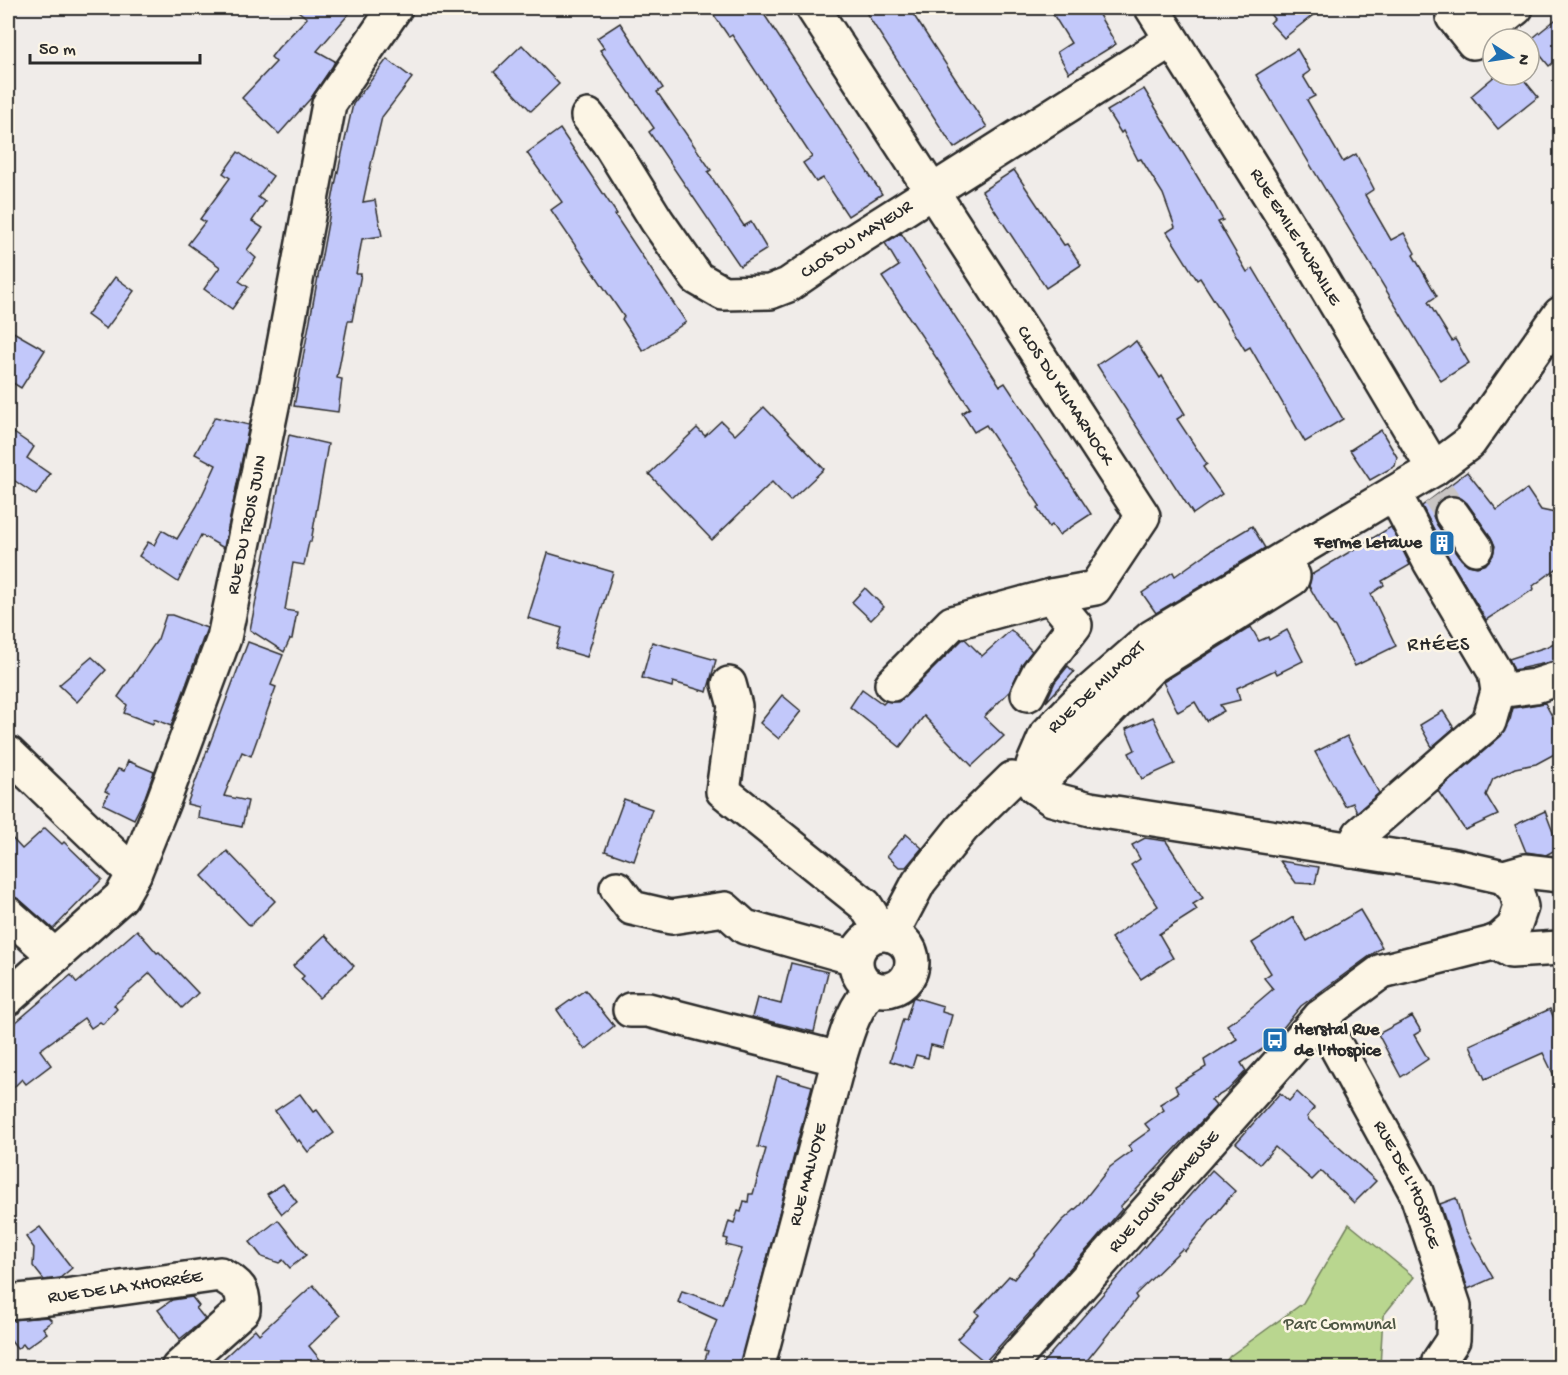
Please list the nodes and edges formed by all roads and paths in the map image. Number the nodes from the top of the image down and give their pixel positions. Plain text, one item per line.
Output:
1 (395, 8) edge
2 (813, 8) edge
3 (1152, 8) edge
4 (1465, 8) edge
5 (1516, 8) edge
6 (1171, 40) junction
7 (588, 116) dead end
8 (932, 192) junction
9 (1560, 314) edge
10 (1437, 488) junction
11 (1394, 493) junction
12 (1476, 548) dead end
13 (1051, 596) junction
14 (1560, 678) edge
15 (729, 684) dead end
16 (892, 684) dead end
17 (1498, 691) junction
18 (1028, 694) dead end
19 (8, 753) edge
20 (1024, 783) junction
21 (1351, 850) junction
22 (134, 874) junction
23 (1560, 875) edge
24 (1504, 877) junction
25 (617, 888) dead end
26 (8, 914) edge
27 (887, 934) junction
28 (1494, 942) junction
29 (1560, 948) edge
30 (55, 956) junction
31 (855, 958) junction
32 (873, 988) junction
33 (8, 998) edge
34 (630, 1010) dead end
35 (1320, 1017) junction
36 (839, 1059) junction
37 (8, 1302) edge
38 (1439, 1361) dead end
39 (178, 1368) edge
40 (756, 1368) edge
41 (1007, 1368) edge

1 - 22 street, RUE DU TROIS JUIN
2 - 8 street, CLOS DU KILMARNOCK
3 - 6 street, RUE EMILE MURAILLE
4 - 5 street
6 - 8 street, CLOS DU MAYEUR
6 - 10 street, RUE EMILE MURAILLE
7 - 8 street, CLOS DU MAYEUR
8 - 13 street, CLOS DU KILMARNOCK
9 - 10 street, RUE DE MILMORT
10 - 11 street, RUE DE MILMORT
10 - 12 street, RUE EMILE MURAILLE
11 - 17 street
11 - 20 street, RUE DE MILMORT
13 - 16 street, CLOS DU KILMARNOCK
13 - 18 street
14 - 17 street
15 - 27 street
17 - 21 street
19 - 22 street
20 - 21 street
20 - 27 street
21 - 24 street
22 - 30 street, RUE DU TROIS JUIN
23 - 24 street
24 - 28 street
25 - 31 street
26 - 30 street
27 - 31 street
27 - 32 street
28 - 29 street
28 - 35 street
30 - 33 street, RUE DU TROIS JUIN
31 - 32 street
32 - 36 street, RUE MALVOYE
34 - 36 street
35 - 38 street, RUE DE L'HOSPICE
35 - 41 street, RUE LOUIS DEMEUSE
36 - 40 street, RUE MALVOYE
37 - 39 street, RUE DE LA XHORRÉE

